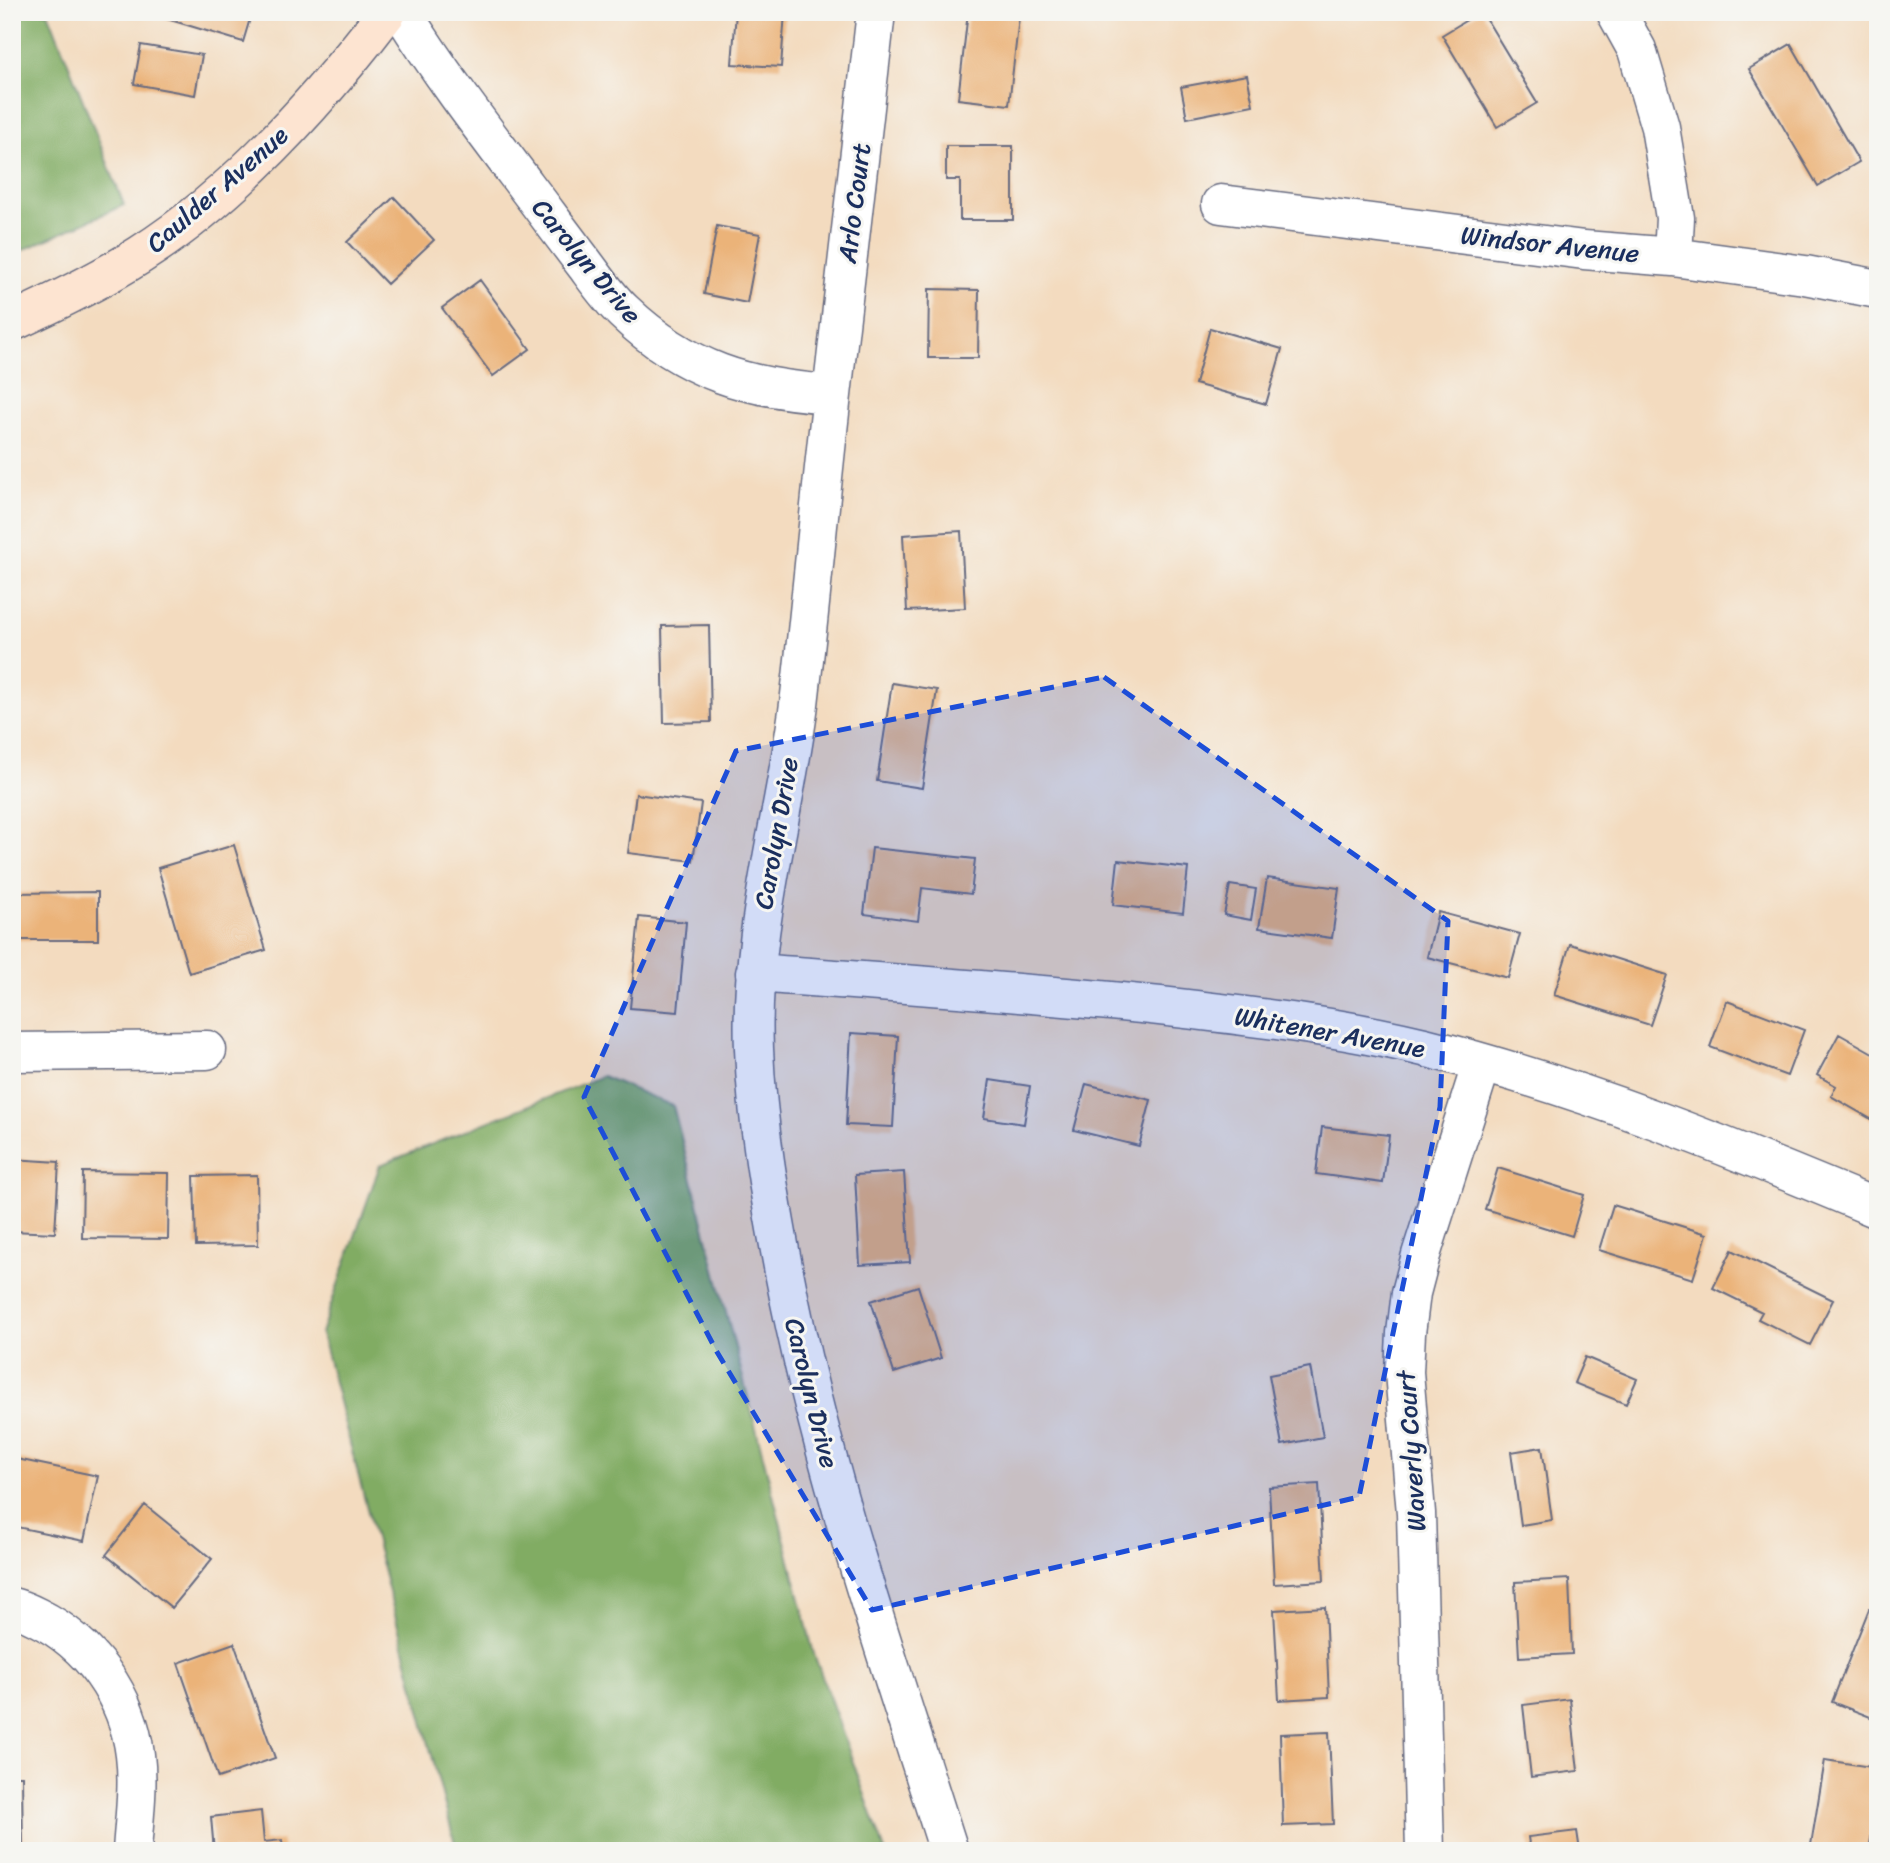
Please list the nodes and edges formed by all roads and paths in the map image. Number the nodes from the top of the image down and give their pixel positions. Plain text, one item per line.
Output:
1 (387, 12) edge
2 (402, 12) edge
3 (876, 12) edge
4 (1616, 12) edge
5 (1221, 204) dead end
6 (1673, 257) junction
7 (1878, 289) edge
8 (12, 322) edge
9 (832, 394) junction
10 (755, 973) junction
11 (207, 1050) dead end
12 (12, 1052) edge
13 (1482, 1063) junction
14 (1878, 1209) edge
15 (12, 1607) edge
16 (132, 1851) edge
17 (949, 1851) edge
18 (1425, 1851) edge

1 - 8 street, Caulder Avenue
2 - 9 street, Carolyn Drive
3 - 9 street, Arlo Court
4 - 6 street
5 - 6 street, Windsor Avenue
6 - 7 street, Windsor Avenue
9 - 10 street, Carolyn Drive
10 - 13 street, Whitener Avenue
10 - 17 street, Carolyn Drive
11 - 12 street
13 - 14 street, Whitener Avenue
13 - 18 street, Waverly Court
15 - 16 street

